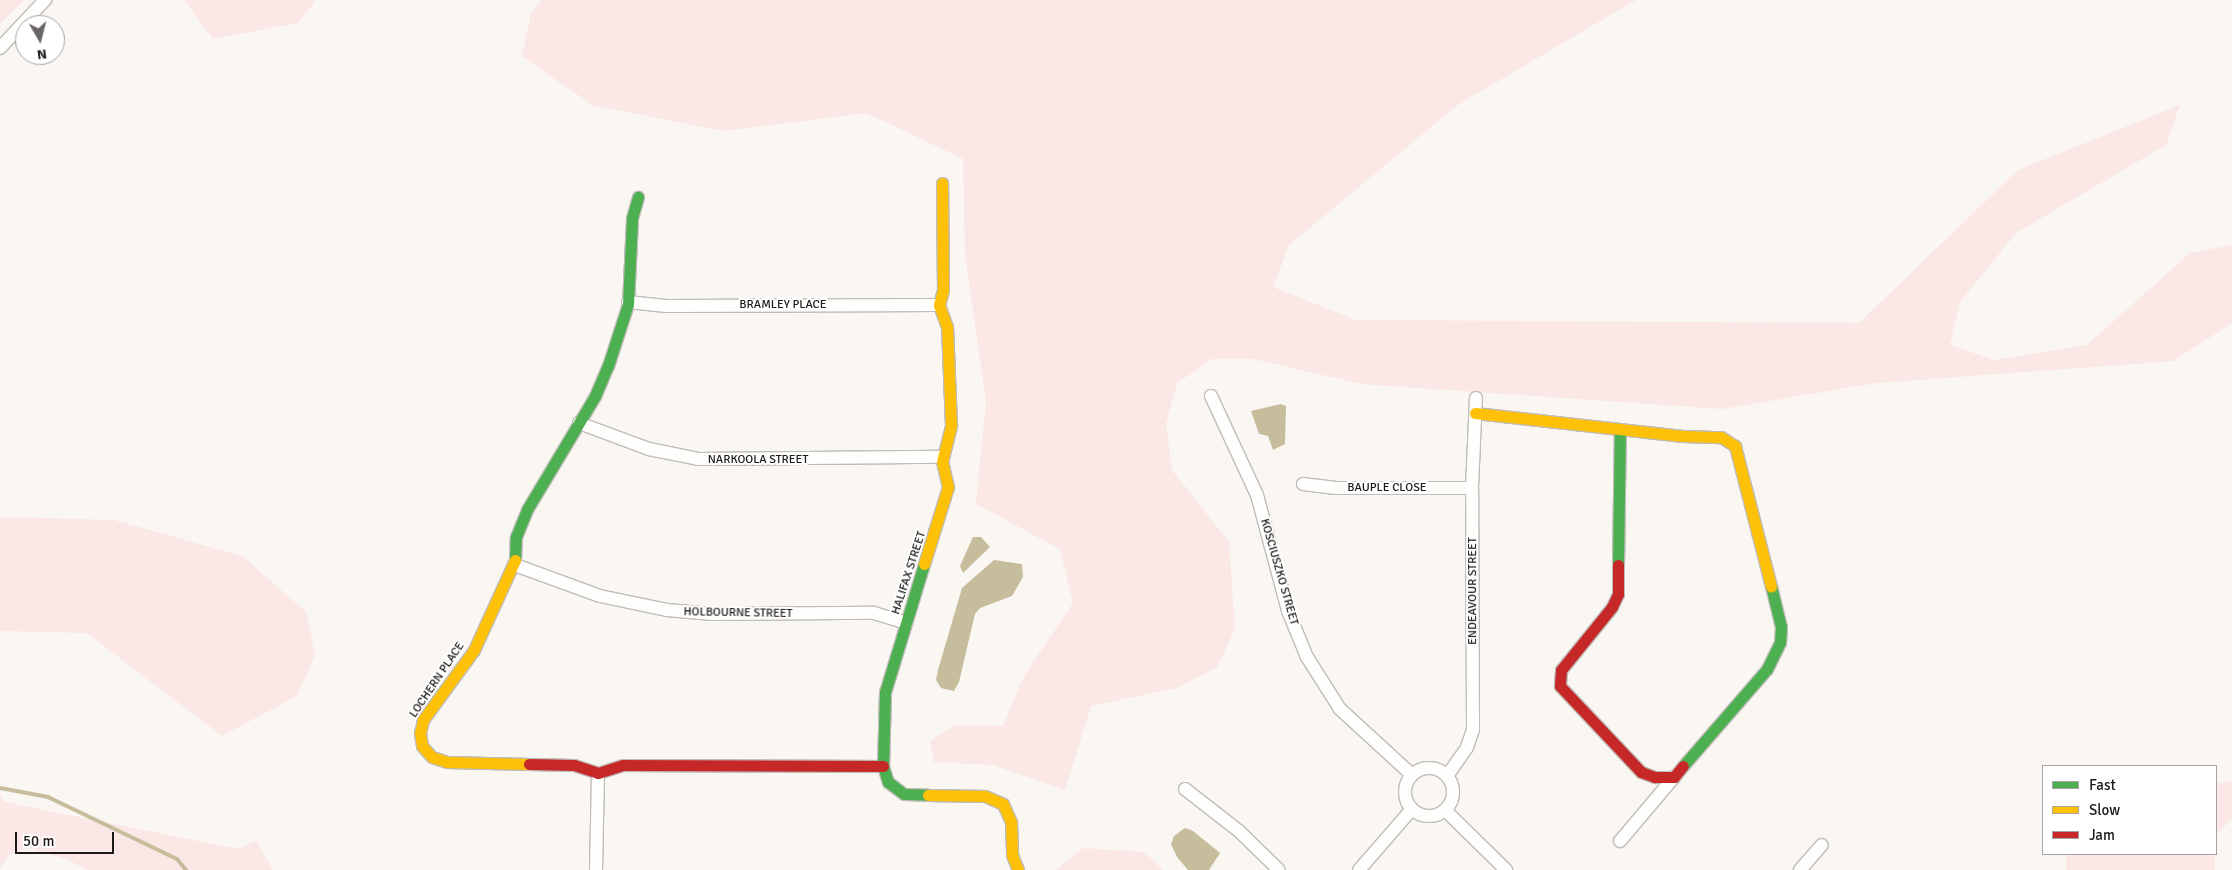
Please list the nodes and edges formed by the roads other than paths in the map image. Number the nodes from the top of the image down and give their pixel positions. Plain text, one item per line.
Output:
1 (45, 0) edge
2 (0, 48) edge
3 (942, 183) dead end
4 (638, 197) dead end
5 (628, 302) junction
6 (938, 305) junction
7 (1211, 396) dead end
8 (1476, 398) dead end
9 (1475, 414) junction
10 (579, 423) junction
11 (1620, 429) junction
12 (942, 457) junction
13 (1303, 484) dead end
14 (1472, 488) junction
15 (515, 565) junction
16 (907, 623) junction
17 (884, 766) junction
18 (598, 772) junction
19 (1412, 775) junction
20 (1448, 776) junction
21 (1674, 778) junction
22 (1185, 789) dead end
23 (1412, 809) junction
24 (1445, 810) junction
25 (1620, 842) dead end
26 (1822, 845) dead end
27 (596, 870) edge
28 (1018, 870) edge
29 (1279, 870) edge
30 (1359, 870) edge
31 (1506, 870) edge
32 (1800, 870) edge

1 - 2 street
3 - 6 street
4 - 5 street
5 - 6 street, BRAMLEY PLACE
5 - 10 street
6 - 12 street, HALIFAX STREET
7 - 19 street, KOSCIUSZKO STREET
8 - 9 street, ENDEAVOUR STREET
9 - 11 street
9 - 14 street, ENDEAVOUR STREET
10 - 12 street, NARKOOLA STREET
10 - 15 street
11 - 21 street
11 - 21 street
12 - 16 street, HALIFAX STREET
13 - 14 street, BAUPLE CLOSE
14 - 20 street, ENDEAVOUR STREET
15 - 16 street, HOLBOURNE STREET
15 - 18 street, LOCHERN PLACE
16 - 17 street, HALIFAX STREET
17 - 18 street, LOCHERN PLACE
17 - 28 street, HALIFAX STREET
18 - 27 street
19 - 20 street
19 - 23 street
20 - 24 street
21 - 25 street
22 - 29 street
23 - 24 street
23 - 30 street
24 - 31 street
26 - 32 street

